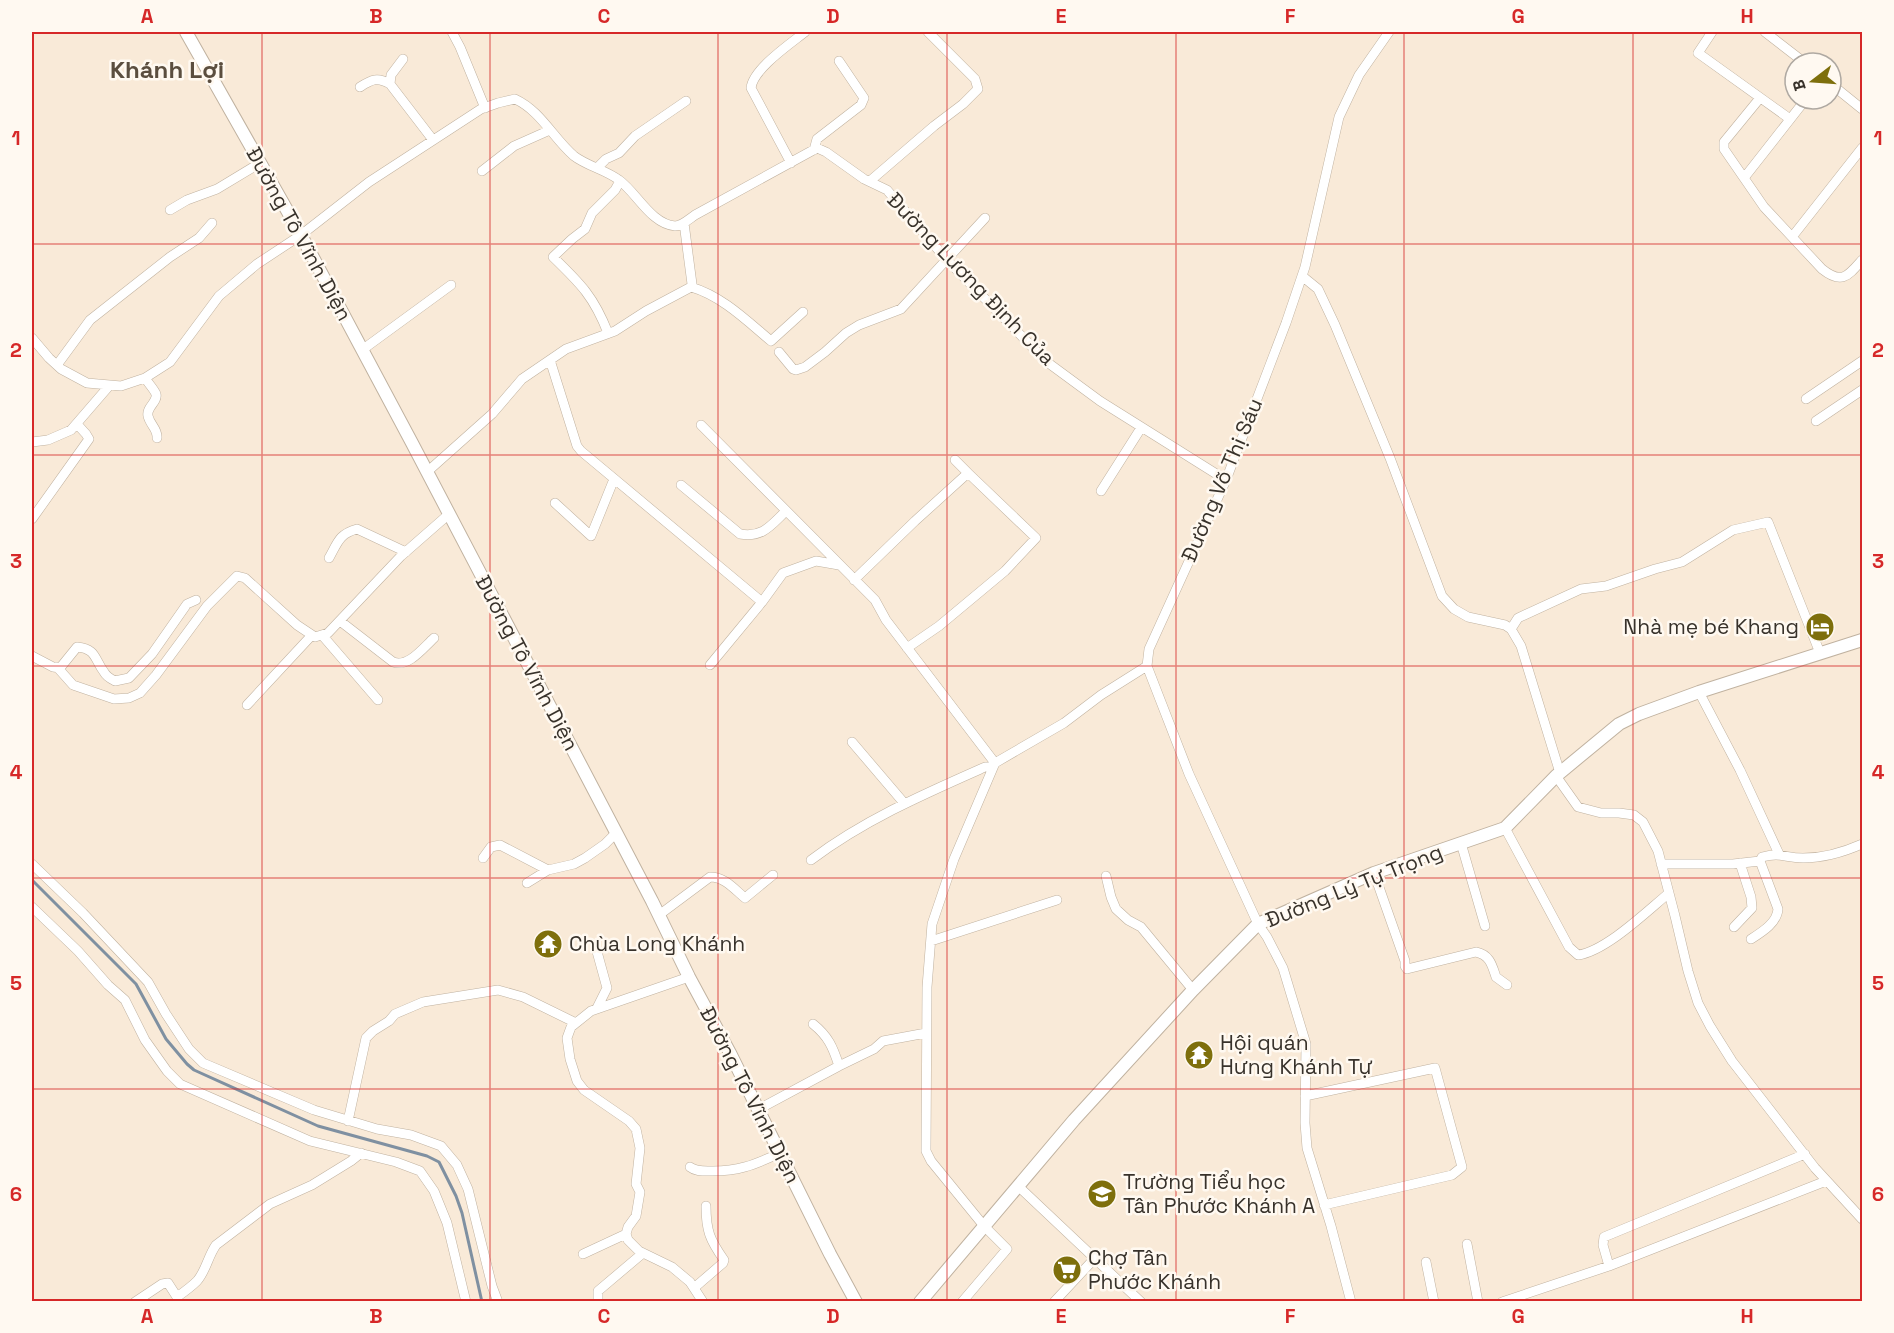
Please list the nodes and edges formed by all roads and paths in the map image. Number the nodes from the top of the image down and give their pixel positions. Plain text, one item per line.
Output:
1 (186, 32) edge
2 (452, 32) edge
3 (928, 32) edge
4 (1389, 32) edge
5 (1712, 32) edge
6 (1765, 32) edge
7 (798, 34) edge
8 (1790, 51) edge
9 (403, 59) dead end
10 (839, 61) dead end
11 (390, 84) junction
12 (360, 87) dead end
13 (1843, 93) edge
14 (1760, 98) junction
15 (686, 101) dead end
16 (485, 108) junction
17 (1863, 109) edge
18 (1796, 111) edge
19 (1790, 119) junction
20 (550, 130) junction
21 (433, 140) junction
22 (1863, 148) edge
23 (814, 150) junction
24 (260, 163) junction
25 (791, 163) junction
26 (597, 168) junction
27 (482, 171) dead end
28 (1744, 178) junction
29 (620, 181) junction
30 (870, 181) junction
31 (170, 210) dead end
32 (985, 218) dead end
33 (212, 223) dead end
34 (684, 223) junction
35 (301, 235) junction
36 (1792, 237) junction
37 (947, 260) junction
38 (1863, 260) edge
39 (1302, 276) junction
40 (451, 285) dead end
41 (691, 287) junction
42 (803, 312) dead end
43 (608, 333) junction
44 (32, 338) edge
45 (362, 350) junction
46 (779, 352) dead end
47 (550, 360) junction
48 (1863, 361) edge
49 (57, 365) junction
50 (145, 378) junction
51 (109, 386) junction
52 (1863, 390) edge
53 (1806, 399) dead end
54 (1816, 421) dead end
55 (77, 424) junction
56 (701, 425) dead end
57 (1141, 428) junction
58 (157, 438) dead end
59 (32, 442) edge
60 (955, 460) dead end
61 (427, 472) junction
62 (968, 473) junction
63 (614, 479) junction
64 (1226, 480) junction
65 (681, 485) dead end
66 (1101, 491) dead end
67 (555, 503) dead end
68 (786, 511) junction
69 (449, 514) junction
70 (32, 519) edge
71 (406, 552) junction
72 (329, 558) dead end
73 (839, 565) junction
74 (854, 580) junction
75 (195, 600) dead end
76 (762, 602) junction
77 (340, 621) junction
78 (1511, 629) junction
79 (317, 635) junction
80 (434, 638) dead end
81 (1863, 640) edge
82 (907, 648) junction
83 (1820, 653) junction
84 (32, 656) edge
85 (710, 665) dead end
86 (1147, 666) junction
87 (57, 667) junction
88 (1700, 692) junction
89 (378, 700) dead end
90 (247, 705) dead end
91 (852, 742) dead end
92 (994, 765) junction
93 (1558, 775) junction
94 (904, 803) junction
95 (1505, 828) junction
96 (616, 833) junction
97 (1461, 843) junction
98 (1863, 844) edge
99 (1779, 854) junction
100 (483, 858) dead end
101 (811, 860) dead end
102 (1760, 861) junction
103 (1740, 863) junction
104 (32, 864) edge
105 (1661, 864) junction
106 (548, 870) junction
107 (1374, 873) junction
108 (773, 875) dead end
109 (1106, 876) dead end
110 (527, 882) dead end
111 (1669, 893) junction
112 (1057, 900) dead end
113 (32, 907) edge
114 (659, 915) junction
115 (1258, 924) junction
116 (1485, 926) dead end
117 (1734, 927) dead end
118 (1751, 939) dead end
119 (930, 941) junction
120 (596, 948) dead end
121 (689, 977) junction
122 (1507, 985) dead end
123 (1194, 990) junction
124 (597, 1008) junction
125 (576, 1023) junction
126 (813, 1024) dead end
127 (926, 1033) junction
128 (839, 1066) junction
129 (1305, 1096) junction
130 (759, 1109) junction
131 (348, 1120) junction
132 (361, 1153) junction
133 (780, 1153) junction
134 (1805, 1154) junction
135 (690, 1167) dead end
136 (1826, 1181) junction
137 (1018, 1186) junction
138 (1324, 1204) junction
139 (706, 1206) dead end
140 (1863, 1219) edge
141 (984, 1226) junction
142 (626, 1234) junction
143 (1467, 1245) dead end
144 (643, 1253) junction
145 (583, 1254) dead end
146 (1095, 1258) junction
147 (1426, 1262) dead end
148 (1609, 1266) junction
149 (694, 1288) junction
150 (135, 1302) edge
151 (466, 1302) edge
152 (498, 1302) edge
153 (598, 1302) edge
154 (703, 1302) edge
155 (856, 1302) edge
156 (920, 1302) edge
157 (962, 1302) edge
158 (1054, 1302) edge
159 (1141, 1302) edge
160 (1351, 1302) edge
161 (1434, 1302) edge
162 (1479, 1302) edge
163 (1502, 1302) edge

1 - 24 main road, Đường Tô Vĩnh Diện
2 - 16 street
3 - 30 street
4 - 39 street, Đường Võ Thị Sáu
5 - 14 street
6 - 8 street
7 - 25 street
9 - 11 street
10 - 23 street
11 - 12 street
11 - 21 street
13 - 17 street
14 - 19 street
14 - 28 street
15 - 26 street
16 - 20 street
16 - 21 street
18 - 19 street
19 - 28 street
20 - 26 street
20 - 27 street
21 - 35 street
22 - 36 street
23 - 25 street
23 - 30 street, Đường Lương Định Của
24 - 31 street
24 - 35 main road, Đường Tô Vĩnh Diện
25 - 34 street
26 - 29 street
28 - 36 street
29 - 34 street
29 - 43 street
30 - 37 street, Đường Lương Định Của
32 - 37 street
33 - 49 street
34 - 41 street
35 - 45 main road, Đường Tô Vĩnh Diện
35 - 50 street
36 - 38 street
37 - 46 street
37 - 57 street, Đường Lương Định Của
39 - 64 street, Đường Võ Thị Sáu
39 - 78 street
40 - 45 street
41 - 42 street
41 - 43 street
43 - 47 street
44 - 49 street
45 - 61 main road, Đường Tô Vĩnh Diện
47 - 61 street
47 - 63 street
48 - 53 street
49 - 51 street
50 - 51 street
50 - 58 street
51 - 55 street
52 - 54 street
55 - 59 street
55 - 70 street
56 - 68 street
57 - 64 street, Đường Lương Định Của
57 - 66 street
60 - 62 street
61 - 69 main road, Đường Tô Vĩnh Diện
62 - 74 street
62 - 82 street
63 - 67 street
63 - 76 street
64 - 86 street, Đường Võ Thị Sáu
65 - 68 street
68 - 73 street
69 - 71 street
69 - 96 main road, Đường Tô Vĩnh Diện
71 - 72 street
71 - 77 street
73 - 74 street
73 - 76 street
74 - 82 street
75 - 87 street
76 - 85 street
77 - 79 street
77 - 80 street
78 - 83 street
78 - 93 street
79 - 87 street
79 - 89 street
79 - 90 street
81 - 83 main road, Đường Lý Tự Trọng
82 - 92 street
83 - 88 main road, Đường Lý Tự Trọng
84 - 87 street
86 - 92 street
86 - 115 street
88 - 93 main road, Đường Lý Tự Trọng
88 - 99 street
91 - 94 street
92 - 94 street
92 - 119 street
93 - 95 main road, Đường Lý Tự Trọng
93 - 105 street
94 - 101 street
95 - 97 main road, Đường Lý Tự Trọng
95 - 111 street
96 - 106 street
96 - 114 main road, Đường Tô Vĩnh Diện
97 - 107 main road, Đường Lý Tự Trọng
97 - 116 street
98 - 99 street
99 - 102 street
100 - 106 street
102 - 103 street
102 - 118 street
103 - 105 street
103 - 117 street
104 - 131 street
105 - 111 street
106 - 110 street
107 - 115 main road, Đường Lý Tự Trọng
107 - 122 street
108 - 114 street
109 - 123 street
111 - 134 street
112 - 119 street
113 - 132 street
114 - 121 main road, Đường Tô Vĩnh Diện
115 - 123 main road, Đường Lý Tự Trọng
115 - 129 street
119 - 127 street
120 - 124 street
121 - 124 street
121 - 130 main road, Đường Tô Vĩnh Diện
123 - 137 main road, Đường Lý Tự Trọng
124 - 125 street
125 - 131 street
125 - 142 street
126 - 128 street
127 - 128 street
127 - 141 street
128 - 130 street
129 - 138 street
129 - 138 street
130 - 133 main road, Đường Tô Vĩnh Diện
131 - 152 street
132 - 150 street
132 - 151 street
133 - 135 street
133 - 155 main road, Đường Tô Vĩnh Diện
134 - 136 street
134 - 148 street
136 - 140 street
136 - 148 street
137 - 141 main road, Đường Lý Tự Trọng
137 - 146 street
138 - 160 street
139 - 149 street
141 - 156 main road, Đường Lý Tự Trọng
141 - 157 street
142 - 144 street
142 - 145 street
143 - 162 street
144 - 149 street
144 - 153 street
146 - 158 street
146 - 159 street
147 - 161 street
148 - 163 street
149 - 154 street

